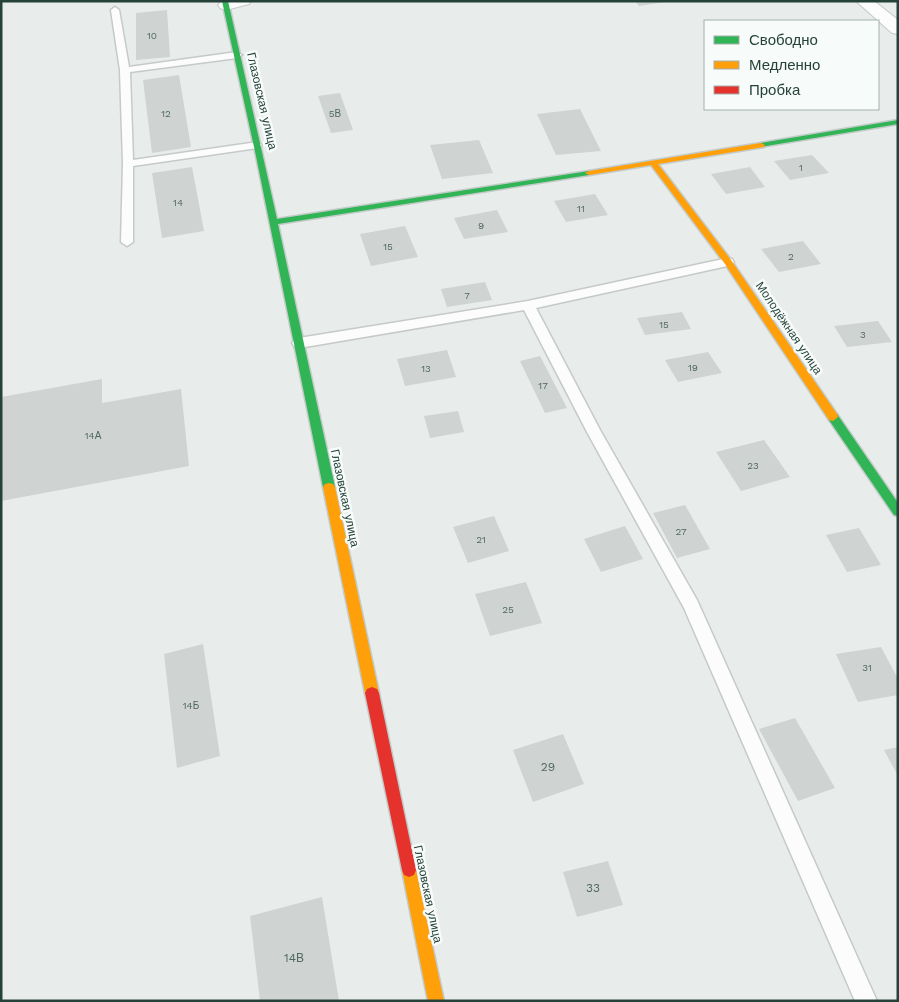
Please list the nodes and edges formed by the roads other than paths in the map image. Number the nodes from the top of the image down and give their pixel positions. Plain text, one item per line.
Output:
1 (243, 1) edge
2 (864, 1) edge
3 (225, 3) edge
4 (115, 10) dead end
5 (898, 29) edge
6 (237, 55) junction
7 (125, 70) junction
8 (898, 122) edge
9 (257, 145) junction
10 (654, 163) junction
11 (128, 164) junction
12 (274, 222) junction
13 (127, 242) dead end
14 (728, 262) junction
15 (528, 305) junction
16 (299, 343) junction
17 (898, 512) edge
18 (436, 1001) edge
19 (866, 1001) edge

1 - 3 street
2 - 5 street
3 - 6 street, Глазовская улица
4 - 7 lane
6 - 7 lane
6 - 9 street, Глазовская улица
7 - 11 lane
8 - 10 street
9 - 11 lane
9 - 12 street, Глазовская улица
10 - 12 street
10 - 14 street, Молодёжная улица
11 - 13 lane
12 - 16 street, Глазовская улица
14 - 15 lane
14 - 17 street, Молодёжная улица
15 - 16 lane
15 - 19 lane
16 - 18 street, Глазовская улица

